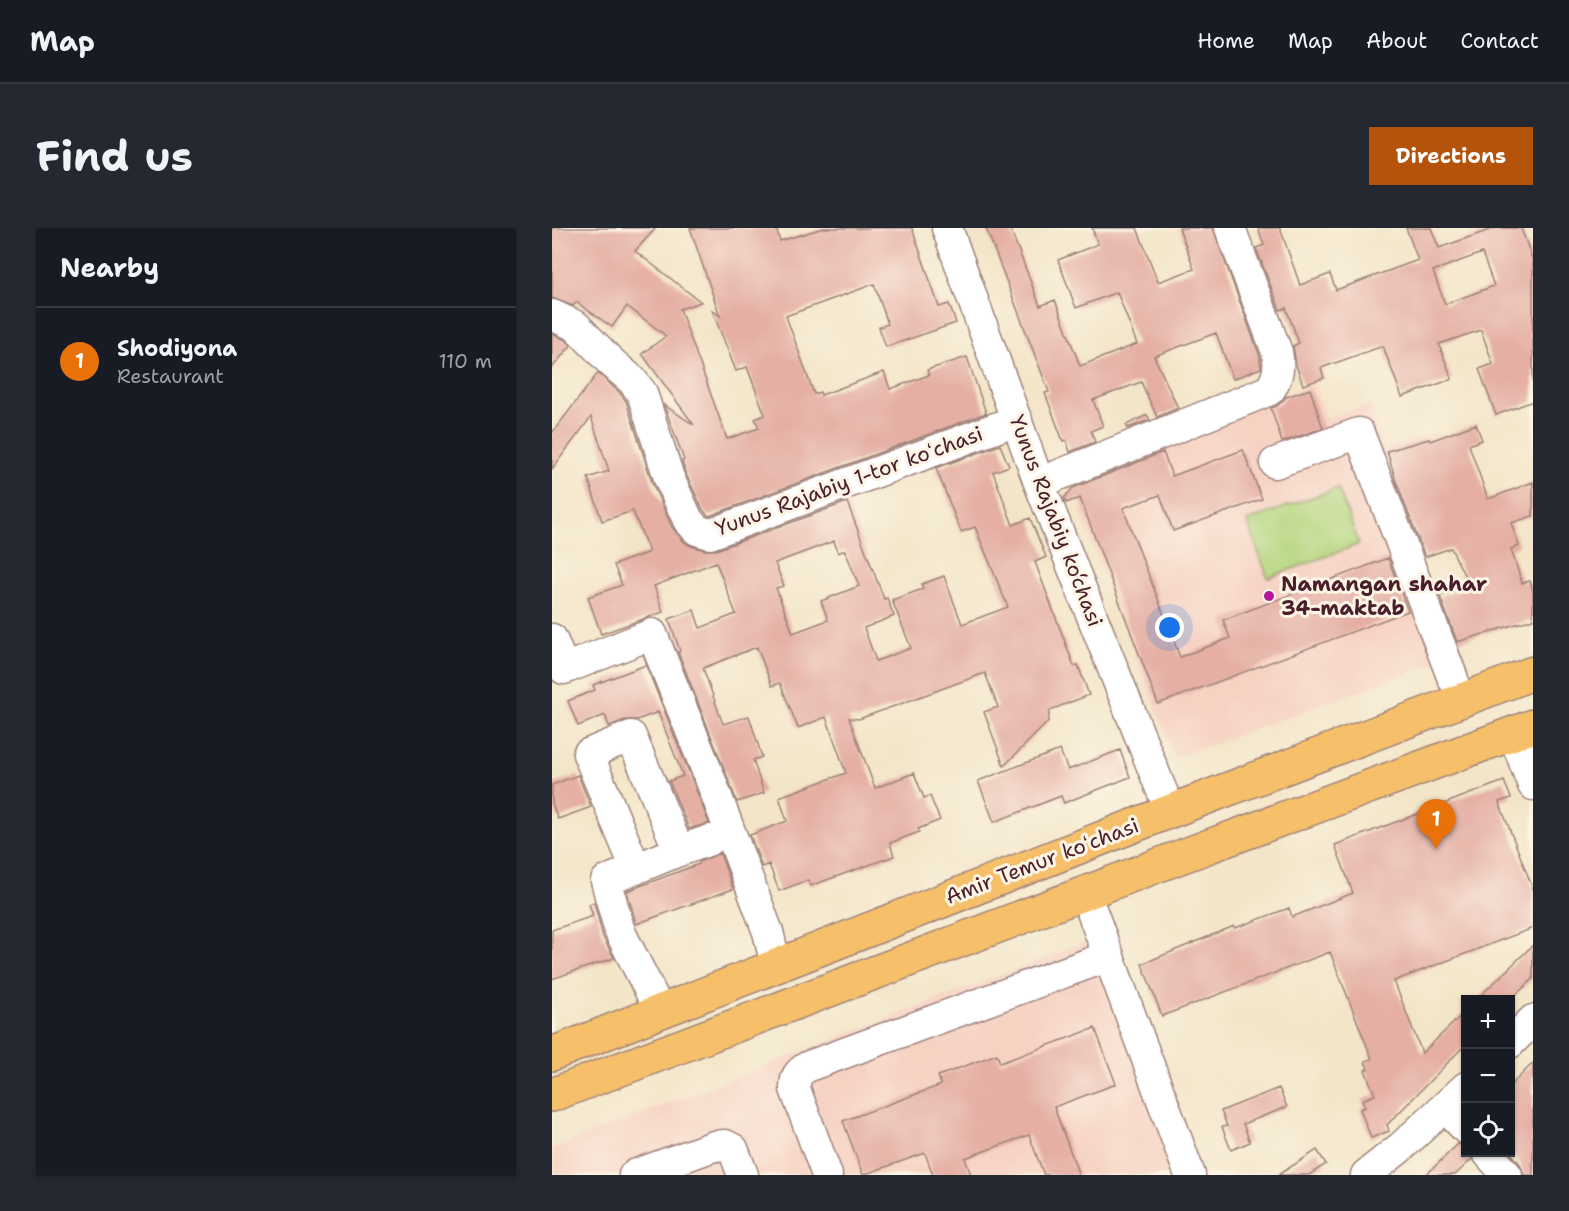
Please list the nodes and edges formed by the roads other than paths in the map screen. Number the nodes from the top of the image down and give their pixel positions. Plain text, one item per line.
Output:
1 (947, 228) edge
2 (1230, 228) edge
3 (552, 315) edge
4 (1017, 420) junction
5 (1275, 463) dead end
6 (1039, 483) junction
7 (552, 639) edge
8 (1533, 673) edge
9 (1453, 679) dead end
10 (1523, 729) edge
11 (1533, 784) edge
12 (1171, 811) junction
13 (710, 840) dead end
14 (679, 851) junction
15 (1188, 854) junction
16 (636, 869) junction
17 (1086, 893) junction
18 (1109, 956) junction
19 (776, 965) junction
20 (660, 1011) junction
21 (1533, 1020) edge
22 (1515, 1037) edge
23 (552, 1054) edge
24 (552, 1095) edge
25 (1455, 1097) edge
26 (1461, 1114) edge
27 (1492, 1157) edge
28 (634, 1175) edge
29 (743, 1175) edge
30 (827, 1175) edge
31 (1190, 1175) edge
32 (1365, 1175) edge
33 (1508, 1175) edge

1 - 4 street, Yunus Rajabiy ko‘chasi
2 - 6 street
3 - 4 street, Yunus Rajabiy 1-tor koʻchasi
4 - 6 street, Yunus Rajabiy ko‘chasi
5 - 9 street
6 - 12 street, Yunus Rajabiy ko‘chasi
7 - 19 street
8 - 12 main road, Amir Temur koʻchasi
10 - 11 street
10 - 15 main road
12 - 15 main road
12 - 19 main road, Amir Temur koʻchasi
13 - 14 street
14 - 16 street
14 - 16 street
15 - 17 main road
16 - 20 street
17 - 18 street
17 - 24 main road
18 - 30 street
18 - 31 street
19 - 20 main road, Amir Temur koʻchasi
20 - 23 main road, Amir Temur koʻchasi
21 - 22 street
25 - 26 street
25 - 32 street
27 - 33 street
28 - 29 street

